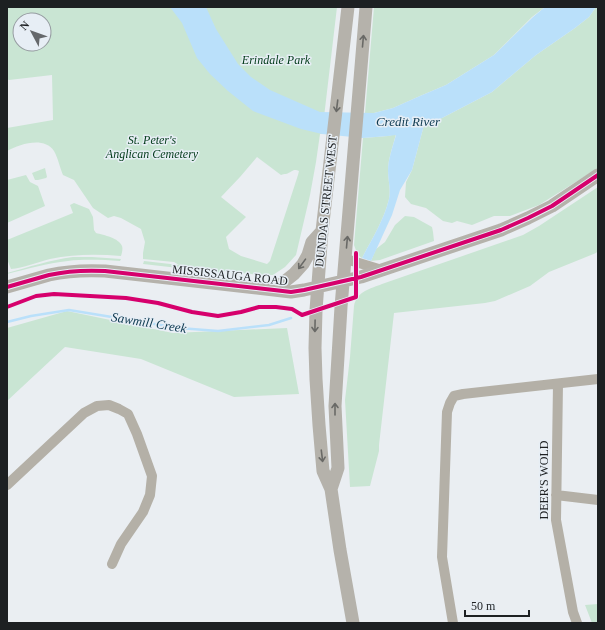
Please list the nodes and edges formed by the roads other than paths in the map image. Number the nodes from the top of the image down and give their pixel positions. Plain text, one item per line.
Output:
1 (348, 7) edge
2 (366, 7) edge
3 (598, 175) edge
4 (322, 231) junction
5 (346, 259) junction
6 (382, 270) junction
7 (344, 281) junction
8 (7, 287) edge
9 (317, 287) junction
10 (274, 290) junction
11 (598, 379) edge
12 (558, 384) junction
13 (7, 485) edge
14 (331, 489) junction
15 (556, 495) junction
16 (598, 500) edge
17 (112, 564) dead end
18 (353, 623) edge
19 (452, 623) edge
20 (577, 623) edge

1 -> 4 main road, DUNDAS STREET WEST
5 -> 2 main road, DUNDAS STREET WEST
3 - 6 main road, MISSISSAUGA ROAD
4 - 9 main road, DUNDAS STREET WEST
4 -> 10 main road
5 - 6 street
5 - 7 main road, DUNDAS STREET WEST
6 - 7 main road, MISSISSAUGA ROAD
7 - 9 main road, MISSISSAUGA ROAD
14 -> 7 main road, DUNDAS STREET WEST
8 - 10 main road, MISSISSAUGA ROAD
9 - 10 main road, MISSISSAUGA ROAD
9 -> 14 main road, DUNDAS STREET WEST
11 - 12 street
12 - 15 street, DEER'S WOLD
12 - 19 street
13 - 17 street
14 - 18 main road, DUNDAS STREET WEST
15 - 16 street
15 - 20 street, DEER'S WOLD

